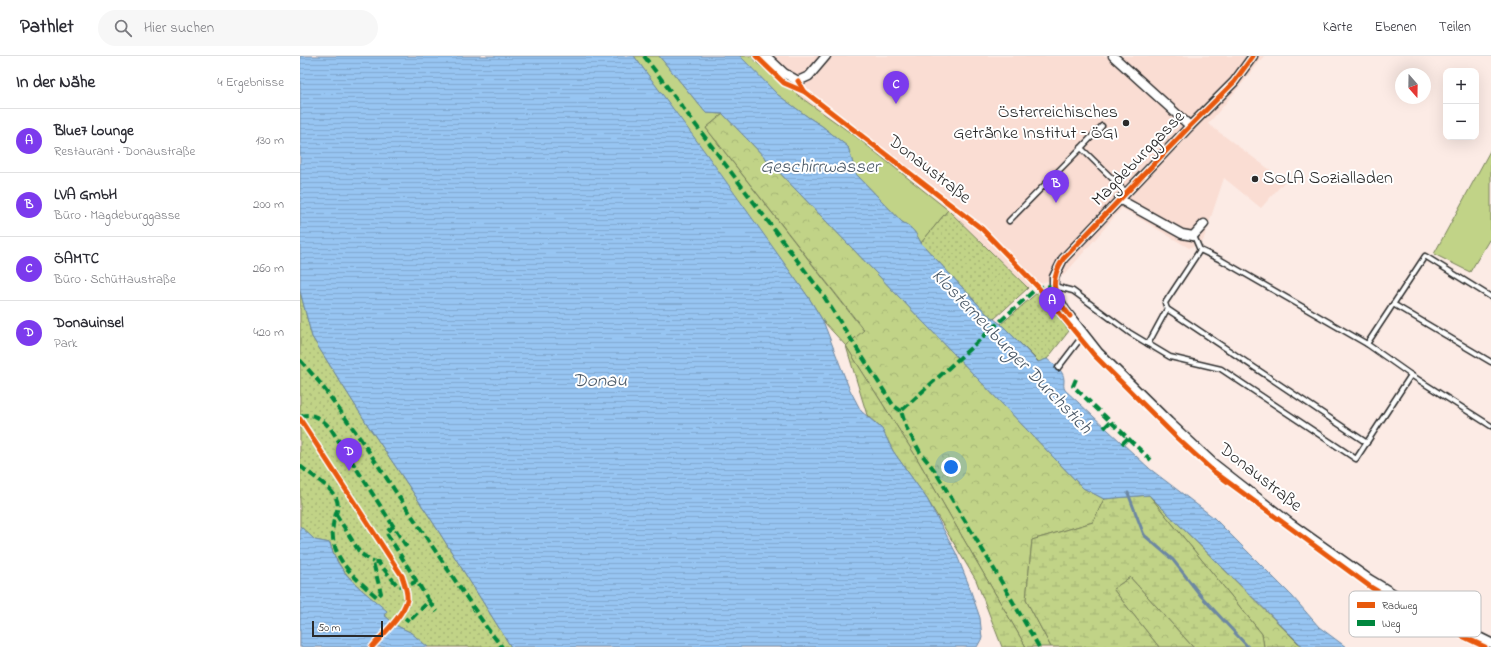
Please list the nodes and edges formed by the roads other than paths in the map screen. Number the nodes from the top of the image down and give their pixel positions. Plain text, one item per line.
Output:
1 (766, 56) edge
2 (826, 56) edge
3 (1113, 56) edge
4 (1253, 56) edge
5 (1102, 126) dead end
6 (1190, 126) junction
7 (1081, 148) junction
8 (1126, 192) junction
9 (1119, 199) junction
10 (1010, 221) dead end
11 (1204, 224) dead end
12 (1193, 236) junction
13 (1200, 250) junction
14 (1054, 286) junction
15 (1491, 297) edge
16 (1393, 304) junction
17 (1167, 309) junction
18 (1084, 334) junction
19 (1148, 344) junction
20 (1367, 344) junction
21 (1491, 362) edge
22 (1058, 368) dead end
23 (1410, 374) junction
24 (1491, 426) edge
25 (1367, 443) junction
26 (1389, 591) edge
27 (1479, 637) edge
28 (1491, 643) edge

1 - 2 street
3 - 6 street
4 - 6 street, Magdeburggasse
5 - 7 lane
6 - 8 street, Magdeburggasse
7 - 8 lane
7 - 10 lane
8 - 9 street, Magdeburggasse
9 - 12 street
9 - 14 street, Magdeburggasse
11 - 12 street
12 - 13 lane
13 - 17 lane
13 - 20 lane
14 - 18 street, Donaustraße
14 - 19 lane
15 - 16 lane
16 - 20 lane
16 - 21 lane
17 - 19 lane
17 - 25 lane
18 - 22 lane
18 - 26 street, Donaustraße
19 - 25 lane
20 - 23 lane
23 - 24 lane
23 - 25 lane
27 - 28 street, Donaustraße

